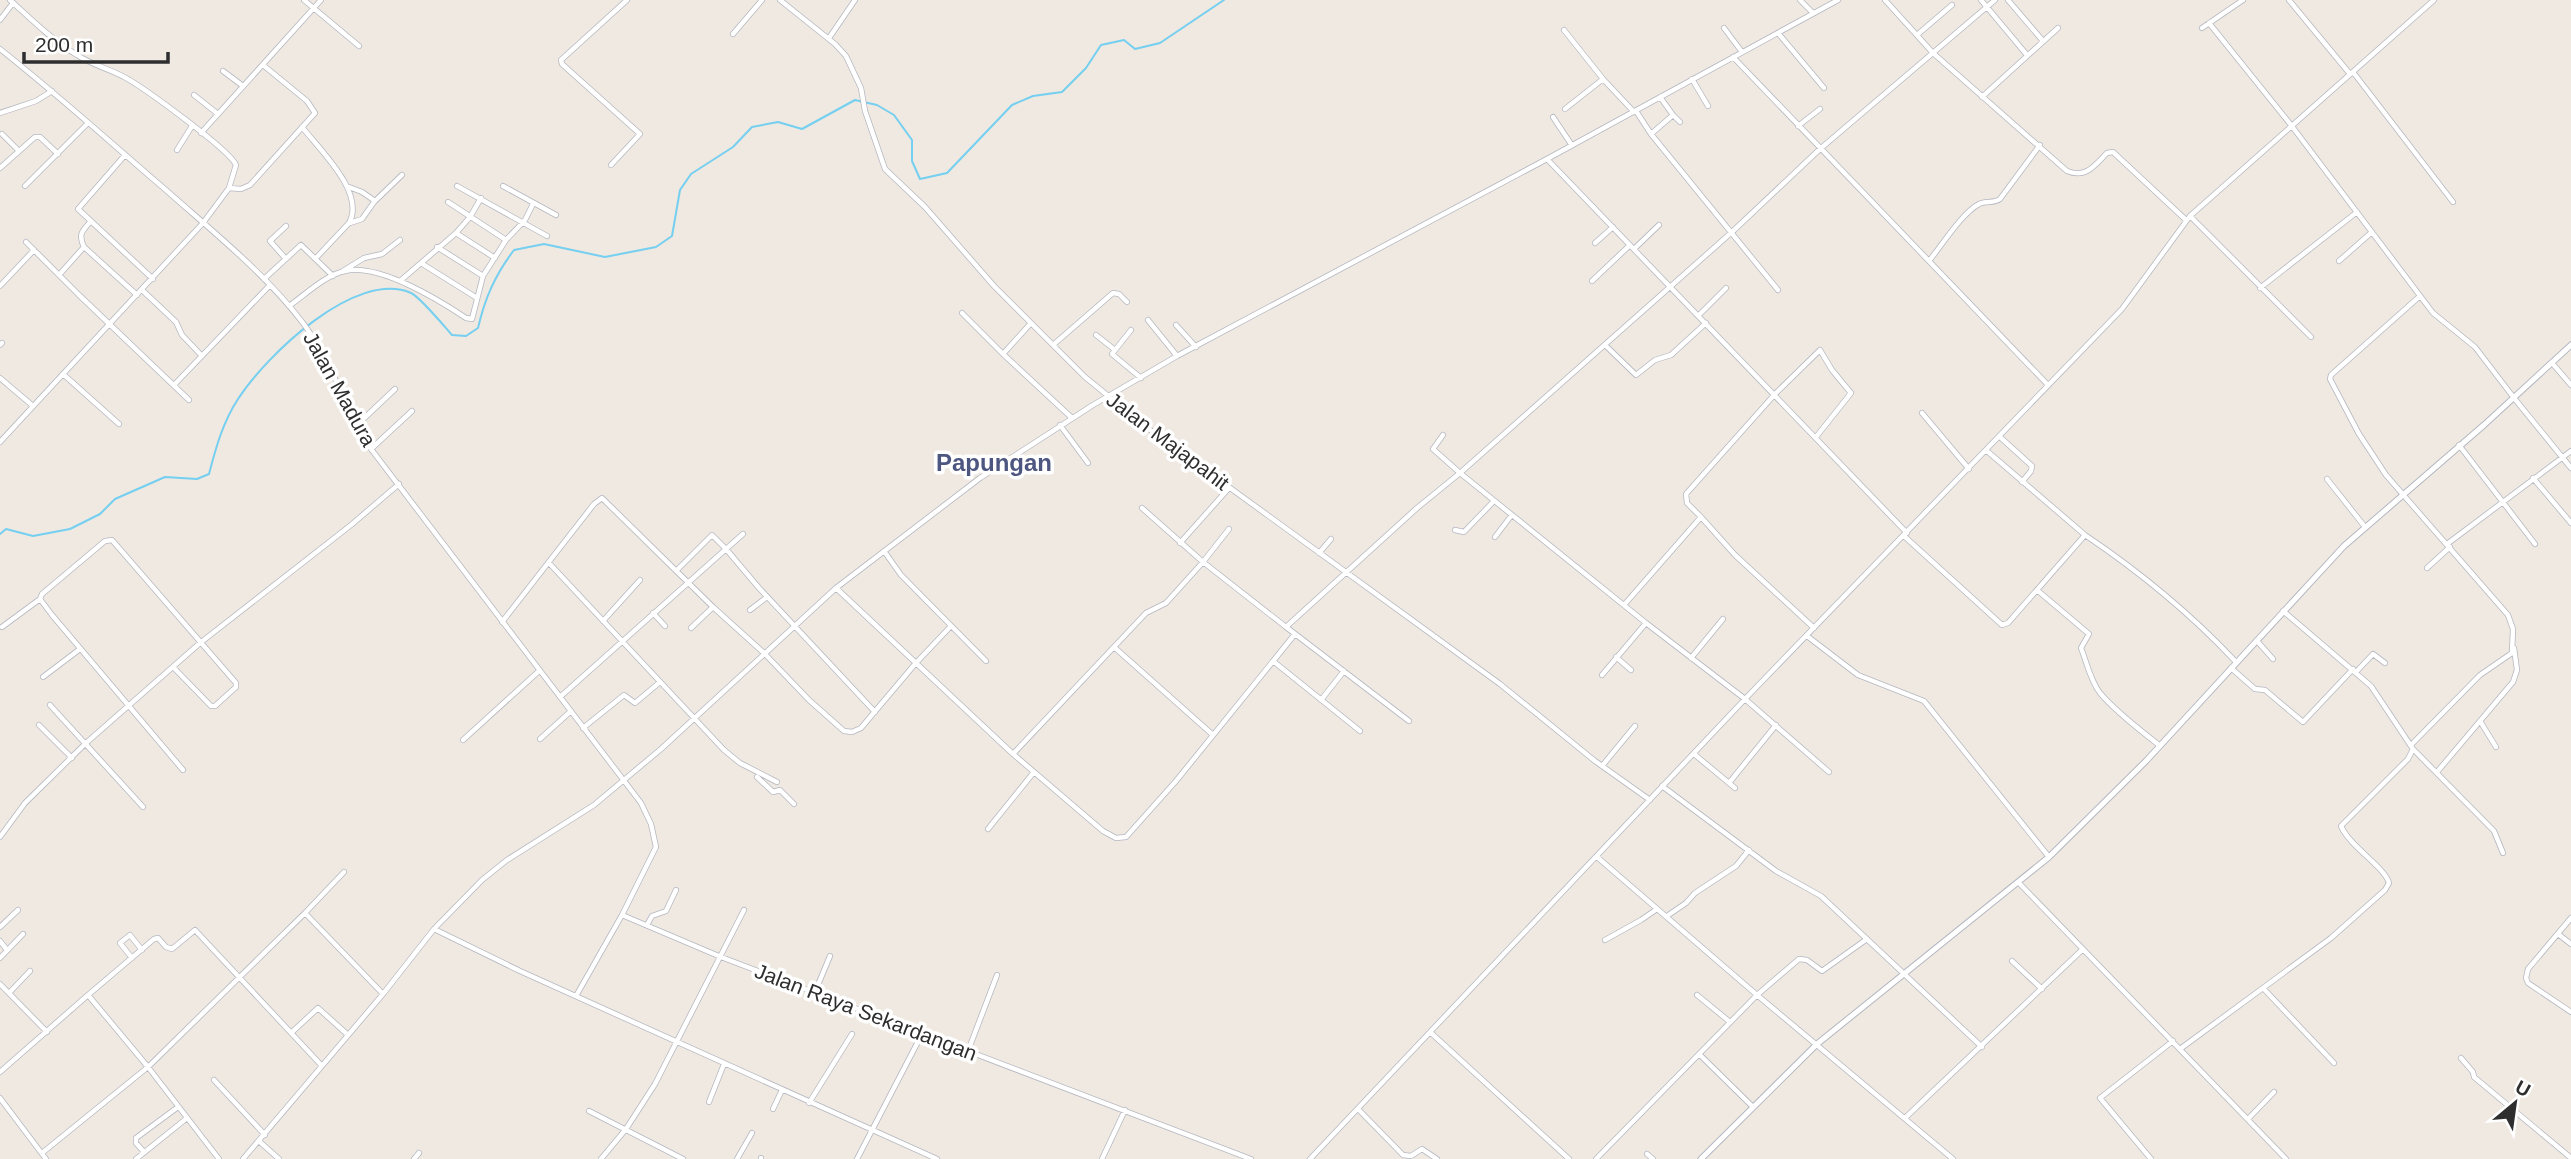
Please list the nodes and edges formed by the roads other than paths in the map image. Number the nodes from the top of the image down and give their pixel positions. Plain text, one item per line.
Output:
1 (304, 0) edge
2 (321, 0) edge
3 (627, 0) edge
4 (762, 0) edge
5 (780, 0) edge
6 (855, 0) edge
7 (1800, 0) edge
8 (1838, 0) edge
9 (1885, 0) edge
10 (1981, 0) edge
11 (1995, 0) edge
12 (2008, 0) edge
13 (2243, 0) edge
14 (2289, 0) edge
15 (2434, 0) edge
16 (11, 1) edge
17 (1952, 5) dead end
18 (1986, 6) junction
19 (313, 9) junction
20 (1812, 13) junction
21 (0, 20) edge
22 (2209, 23) junction
23 (1724, 28) dead end
24 (2058, 28) dead end
25 (2202, 28) dead end
26 (1564, 30) dead end
27 (1778, 33) junction
28 (733, 34) dead end
29 (1917, 35) junction
30 (829, 38) junction
31 (2043, 41) junction
32 (359, 46) dead end
33 (0, 49) edge
34 (1742, 52) junction
35 (1933, 53) junction
36 (2027, 55) junction
37 (1733, 57) junction
38 (263, 65) junction
39 (223, 71) dead end
40 (2351, 73) junction
41 (1603, 79) junction
42 (1692, 79) junction
43 (243, 86) junction
44 (1824, 88) dead end
45 (51, 91) junction
46 (194, 95) dead end
47 (1660, 97) junction
48 (1982, 97) junction
49 (1708, 106) dead end
50 (1565, 109) dead end
51 (1820, 109) dead end
52 (1635, 111) junction
53 (0, 113) edge
54 (218, 114) junction
55 (1673, 115) junction
56 (1553, 117) dead end
57 (1680, 122) dead end
58 (89, 123) junction
59 (2291, 125) junction
60 (192, 126) junction
61 (1798, 126) junction
62 (302, 127) junction
63 (2, 134) dead end
64 (201, 134) junction
65 (1651, 134) junction
66 (1571, 144) junction
67 (2040, 145) junction
68 (1820, 149) junction
69 (177, 150) dead end
70 (19, 151) junction
71 (58, 153) junction
72 (125, 155) junction
73 (1547, 159) junction
74 (611, 165) dead end
75 (0, 168) edge
76 (402, 175) dead end
77 (347, 185) junction
78 (25, 186) dead end
79 (457, 186) dead end
80 (503, 186) dead end
81 (229, 188) junction
82 (481, 198) junction
83 (375, 201) junction
84 (448, 202) dead end
85 (2453, 202) dead end
86 (533, 204) junction
87 (2357, 212) junction
88 (555, 215) dead end
89 (470, 217) junction
90 (2188, 218) junction
91 (91, 221) junction
92 (203, 223) junction
93 (349, 223) junction
94 (522, 223) junction
95 (1659, 225) dead end
96 (286, 226) dead end
97 (1613, 227) junction
98 (1732, 232) junction
99 (2372, 232) junction
100 (456, 233) junction
101 (547, 236) dead end
102 (400, 240) dead end
103 (506, 240) junction
104 (26, 242) dead end
105 (1595, 243) dead end
106 (84, 247) junction
107 (437, 247) junction
108 (1632, 247) junction
109 (34, 250) junction
110 (316, 258) junction
111 (495, 258) junction
112 (286, 259) junction
113 (1929, 261) junction
114 (2339, 261) dead end
115 (421, 263) junction
116 (342, 271) junction
117 (59, 275) junction
118 (333, 276) junction
119 (483, 276) junction
120 (153, 279) junction
121 (264, 279) junction
122 (399, 281) junction
123 (1592, 281) dead end
124 (270, 285) junction
125 (0, 286) edge
126 (1671, 286) junction
127 (1726, 288) dead end
128 (2260, 288) junction
129 (142, 290) junction
130 (1777, 290) dead end
131 (137, 295) junction
132 (2420, 296) junction
133 (477, 298) junction
134 (1128, 302) dead end
135 (289, 306) junction
136 (962, 313) dead end
137 (1699, 315) junction
138 (1148, 320) dead end
139 (110, 323) junction
140 (1031, 323) junction
141 (1706, 323) junction
142 (1176, 325) dead end
143 (1131, 330) dead end
144 (1096, 335) dead end
145 (2311, 337) dead end
146 (1053, 345) junction
147 (1605, 345) junction
148 (2571, 345) edge
149 (1196, 347) junction
150 (1115, 350) junction
151 (1003, 354) junction
152 (202, 356) junction
153 (1177, 356) junction
154 (2552, 362) junction
155 (63, 374) junction
156 (0, 378) edge
157 (1141, 378) junction
158 (174, 385) junction
159 (2571, 385) edge
160 (2048, 386) junction
161 (395, 389) dead end
162 (1775, 394) junction
163 (1108, 396) junction
164 (2514, 398) junction
165 (189, 400) dead end
166 (33, 406) junction
167 (412, 411) dead end
168 (1922, 413) dead end
169 (1072, 418) junction
170 (119, 424) dead end
171 (357, 425) junction
172 (1060, 425) junction
173 (1443, 435) dead end
174 (1816, 437) junction
175 (2000, 437) junction
176 (0, 442) edge
177 (2459, 445) junction
178 (371, 449) junction
179 (1987, 451) junction
180 (2571, 451) edge
181 (2563, 458) junction
182 (1088, 463) dead end
183 (2571, 468) edge
184 (1969, 469) junction
185 (1460, 473) junction
186 (2533, 478) junction
187 (2327, 479) dead end
188 (2022, 482) junction
189 (399, 484) junction
190 (1229, 488) junction
191 (2402, 496) junction
192 (1493, 502) junction
193 (2501, 502) junction
194 (1142, 508) dead end
195 (1511, 516) junction
196 (1701, 517) junction
197 (2571, 523) edge
198 (2365, 527) junction
199 (1229, 529) dead end
200 (1455, 530) dead end
201 (743, 534) dead end
202 (1905, 534) junction
203 (2085, 535) junction
204 (1494, 537) dead end
205 (1331, 539) dead end
206 (1180, 543) junction
207 (2535, 544) dead end
208 (2449, 546) junction
209 (726, 549) junction
210 (884, 551) junction
211 (1319, 554) junction
212 (1203, 562) junction
213 (549, 563) junction
214 (2427, 568) dead end
215 (678, 569) junction
216 (1345, 573) junction
217 (640, 580) dead end
218 (689, 581) junction
219 (836, 588) junction
220 (2037, 590) junction
221 (767, 597) junction
222 (40, 599) junction
223 (1623, 605) junction
224 (713, 607) junction
225 (750, 610) dead end
226 (2283, 611) junction
227 (653, 613) junction
228 (1723, 619) dead end
229 (603, 621) junction
230 (502, 622) junction
231 (1646, 624) junction
232 (795, 625) junction
233 (665, 626) dead end
234 (951, 626) junction
235 (2, 627) dead end
236 (1286, 627) junction
237 (691, 628) dead end
238 (1814, 628) junction
239 (1295, 634) junction
240 (1807, 636) junction
241 (621, 640) junction
242 (2256, 640) junction
243 (200, 643) junction
244 (1115, 647) junction
245 (2514, 648) junction
246 (80, 649) junction
247 (764, 653) junction
248 (1616, 657) junction
249 (1691, 658) junction
250 (2273, 659) dead end
251 (1273, 661) junction
252 (986, 662) dead end
253 (2236, 662) junction
254 (2385, 663) dead end
255 (915, 664) junction
256 (174, 668) junction
257 (2231, 668) junction
258 (1631, 670) dead end
259 (539, 671) junction
260 (1344, 671) junction
261 (2355, 671) junction
262 (1602, 675) dead end
263 (43, 677) dead end
264 (660, 682) junction
265 (560, 697) junction
266 (1745, 699) junction
267 (1321, 700) junction
268 (50, 705) dead end
269 (129, 707) junction
270 (571, 711) junction
271 (875, 712) junction
272 (692, 718) junction
273 (1409, 721) dead end
274 (2480, 721) junction
275 (39, 725) dead end
276 (1776, 725) junction
277 (1635, 726) dead end
278 (583, 728) junction
279 (1360, 731) dead end
280 (1213, 735) junction
281 (540, 739) dead end
282 (463, 740) dead end
283 (86, 743) junction
284 (2159, 745) junction
285 (2412, 747) junction
286 (2496, 747) dead end
287 (1013, 754) junction
288 (1694, 754) junction
289 (72, 758) junction
290 (1602, 766) junction
291 (183, 770) dead end
292 (1034, 772) junction
293 (1829, 772) dead end
294 (2437, 772) junction
295 (757, 778) dead end
296 (625, 780) junction
297 (777, 782) dead end
298 (1729, 783) junction
299 (1662, 786) junction
300 (1735, 788) dead end
301 (1650, 800) junction
302 (794, 804) dead end
303 (143, 807) dead end
304 (988, 829) dead end
305 (0, 838) edge
306 (1749, 849) junction
307 (2503, 853) dead end
308 (1597, 857) junction
309 (2049, 857) junction
310 (344, 872) dead end
311 (2019, 883) junction
312 (676, 890) dead end
313 (1657, 909) junction
314 (18, 910) dead end
315 (744, 910) dead end
316 (305, 913) junction
317 (622, 915) junction
318 (1667, 916) junction
319 (2571, 918) edge
320 (647, 925) junction
321 (0, 927) edge
322 (434, 929) junction
323 (23, 934) dead end
324 (2558, 934) junction
325 (1867, 939) junction
326 (1605, 940) dead end
327 (0, 941) edge
328 (2571, 944) edge
329 (2083, 949) junction
330 (7, 950) junction
331 (142, 950) junction
332 (830, 956) dead end
333 (722, 957) junction
334 (0, 958) edge
335 (132, 958) junction
336 (2012, 961) dead end
337 (30, 971) dead end
338 (1903, 974) junction
339 (239, 975) junction
340 (997, 975) dead end
341 (0, 984) edge
342 (2263, 988) junction
343 (2042, 989) junction
344 (815, 992) junction
345 (9, 993) junction
346 (383, 994) junction
347 (88, 995) junction
348 (1697, 995) dead end
349 (1758, 995) junction
350 (576, 996) junction
351 (2571, 1012) edge
352 (1730, 1022) junction
353 (47, 1032) junction
354 (1430, 1032) junction
355 (291, 1033) junction
356 (852, 1034) dead end
357 (922, 1034) junction
358 (348, 1035) junction
359 (2173, 1041) junction
360 (677, 1042) junction
361 (1817, 1044) junction
362 (1982, 1047) junction
363 (2180, 1049) junction
364 (968, 1051) junction
365 (1699, 1054) junction
366 (2461, 1058) dead end
367 (724, 1063) junction
368 (2334, 1063) dead end
369 (322, 1066) junction
370 (148, 1067) junction
371 (0, 1072) edge
372 (214, 1080) dead end
373 (782, 1090) junction
374 (2274, 1092) dead end
375 (0, 1098) edge
376 (709, 1102) dead end
377 (809, 1103) junction
378 (178, 1107) junction
379 (1753, 1107) junction
380 (772, 1109) dead end
381 (1358, 1109) junction
382 (1125, 1110) junction
383 (589, 1111) dead end
384 (187, 1118) junction
385 (1905, 1118) junction
386 (2248, 1119) junction
387 (626, 1129) junction
388 (873, 1130) junction
389 (752, 1133) dead end
390 (265, 1135) junction
391 (260, 1142) junction
392 (42, 1153) junction
393 (144, 1153) junction
394 (419, 1153) dead end
395 (1647, 1154) dead end
396 (2571, 1158) edge
397 (46, 1159) edge
398 (136, 1159) edge
399 (219, 1159) edge
400 (243, 1159) edge
401 (279, 1159) edge
402 (414, 1159) edge
403 (601, 1159) edge
404 (683, 1159) edge
405 (737, 1159) edge
406 (857, 1159) edge
407 (937, 1159) edge
408 (1102, 1159) edge
409 (1251, 1159) edge
410 (1310, 1159) edge
411 (1437, 1159) edge
412 (1569, 1159) edge
413 (1596, 1159) edge
414 (1653, 1159) edge
415 (1701, 1159) edge
416 (1953, 1159) edge
417 (2151, 1159) edge
418 (2286, 1159) edge

1 - 19 street
2 - 19 street
3 - 74 street
4 - 28 street
5 - 30 street, Jalan Majapahit
6 - 30 street
7 - 20 street
8 - 20 street
9 - 29 street
10 - 18 street
11 - 18 street
12 - 31 street
13 - 22 street
14 - 40 street
15 - 40 street
16 - 21 street
16 - 60 street
17 - 29 street
18 - 35 street
18 - 36 street
19 - 32 street
19 - 38 street
20 - 27 street
22 - 25 street
22 - 59 street
23 - 34 street
24 - 31 street
26 - 41 street
27 - 34 street
27 - 44 street
29 - 35 street
30 - 140 street, Jalan Majapahit
31 - 36 street
33 - 45 street, Jalan Madura
34 - 37 street
35 - 48 street
35 - 68 street
36 - 48 street
37 - 42 street
37 - 61 street
38 - 43 street
38 - 62 street
39 - 43 street
40 - 59 street
40 - 85 street
41 - 50 street
41 - 52 street
42 - 47 street
42 - 49 street
43 - 54 street
45 - 53 street
45 - 58 street, Jalan Madura
46 - 54 street
47 - 52 street
47 - 55 street
48 - 67 street
51 - 61 street
52 - 65 street
52 - 66 street
54 - 64 street
55 - 57 street
55 - 65 street
56 - 66 street
58 - 71 street
58 - 72 street, Jalan Madura
59 - 87 street
59 - 90 street
60 - 64 street
60 - 69 street
61 - 68 street
62 - 77 street
62 - 81 street
63 - 70 street
64 - 81 street
65 - 98 street
66 - 73 street
67 - 90 street
67 - 113 street
68 - 98 street
68 - 113 street
70 - 71 street
70 - 75 street
71 - 78 street
72 - 91 street
72 - 92 street, Jalan Madura
73 - 97 street
73 - 149 street
76 - 83 street
77 - 83 street
77 - 93 street
79 - 82 street
80 - 86 street
81 - 92 street
82 - 89 street
82 - 94 street
83 - 93 street
84 - 89 street
86 - 88 street
86 - 94 street
87 - 99 street
87 - 128 street
89 - 100 street
89 - 103 street
90 - 128 street
90 - 160 street
91 - 106 street
91 - 120 street
92 - 120 street
92 - 121 street, Jalan Madura
93 - 110 street
94 - 101 street
94 - 103 street
95 - 108 street
96 - 112 street
97 - 105 street
97 - 108 street
98 - 126 street
98 - 130 street
99 - 114 street
99 - 132 street
100 - 107 street
100 - 111 street
102 - 116 street
103 - 111 street
104 - 109 street
106 - 117 street
106 - 131 street
107 - 115 street
107 - 119 street
108 - 123 street
108 - 126 street
109 - 117 street
109 - 125 street
110 - 112 street
110 - 118 street
111 - 119 street
112 - 121 street
113 - 160 street
115 - 122 street
115 - 133 street
116 - 118 street
116 - 122 street
117 - 139 street
118 - 135 street
119 - 133 street
120 - 129 street
121 - 124 street, Jalan Madura
122 - 133 street
124 - 135 street, Jalan Madura
124 - 152 street
126 - 137 street
126 - 147 street
127 - 137 street
128 - 145 street
129 - 131 street
129 - 152 street
131 - 139 street
132 - 164 street
132 - 191 street
134 - 146 street
135 - 171 street, Jalan Madura
136 - 151 street
137 - 141 street
138 - 153 street
139 - 155 street
139 - 158 street
140 - 146 street, Jalan Majapahit
140 - 151 street
141 - 147 street
141 - 162 street
142 - 149 street
143 - 150 street
144 - 150 street
146 - 163 street, Jalan Majapahit
147 - 185 street
148 - 154 street
149 - 153 street
150 - 157 street
151 - 169 street
152 - 158 street
153 - 157 street
154 - 159 street
154 - 164 street
155 - 166 street
155 - 170 street
156 - 166 street
157 - 163 street
158 - 165 street
160 - 175 street
161 - 171 street
162 - 174 street
162 - 174 street
162 - 196 street
163 - 169 street
163 - 190 street, Jalan Majapahit
164 - 177 street
164 - 181 street
166 - 176 street
167 - 178 street
168 - 184 street
169 - 172 street
171 - 178 street, Jalan Madura
172 - 182 street
172 - 210 street
173 - 185 street
174 - 202 street
175 - 179 street
175 - 188 street
177 - 191 street
177 - 193 street
178 - 189 street, Jalan Madura
179 - 184 street
179 - 188 street
180 - 181 street
181 - 183 street
181 - 186 street
184 - 202 street
185 - 192 street
185 - 216 street
186 - 193 street
186 - 197 street
187 - 198 street
188 - 203 street
189 - 230 street, Jalan Madura
189 - 243 street
190 - 206 street
190 - 211 street, Jalan Majapahit
191 - 198 street
191 - 208 street
192 - 195 street
192 - 200 street
193 - 207 street
193 - 208 street
194 - 206 street
195 - 204 street
195 - 223 street
196 - 223 street
196 - 238 street
198 - 226 street
199 - 212 street
201 - 209 street
202 - 220 street
202 - 238 street
203 - 220 street
203 - 253 street
205 - 211 street
206 - 212 street
208 - 214 street
208 - 245 street
209 - 215 street
209 - 218 street
209 - 221 street
210 - 219 street
210 - 234 street
211 - 216 street, Jalan Majapahit
212 - 236 street
212 - 244 street
213 - 215 street
213 - 229 street
213 - 230 street
215 - 218 street
216 - 236 street
216 - 290 street, Jalan Majapahit
217 - 229 street
218 - 224 street
218 - 227 street
219 - 232 street
219 - 255 street
220 - 284 street
221 - 225 street
221 - 232 street
222 - 235 street
222 - 243 street
222 - 246 street
223 - 231 street
224 - 237 street
224 - 247 street
226 - 242 street
226 - 261 street
227 - 233 street
227 - 241 street
228 - 249 street
229 - 241 street
230 - 259 street, Jalan Madura
231 - 248 street
231 - 249 street
232 - 247 street
232 - 271 street
234 - 252 street
234 - 255 street
236 - 239 street
238 - 240 street
239 - 251 street
239 - 260 street
240 - 266 street
240 - 309 street
241 - 264 street
241 - 265 street
242 - 250 street
242 - 253 street
243 - 256 street
243 - 256 street
244 - 280 street
244 - 287 street
245 - 274 street
245 - 285 street
246 - 263 street
246 - 269 street
247 - 271 street
247 - 272 street
248 - 258 street
248 - 262 street
249 - 266 street
251 - 267 street
251 - 280 street
253 - 257 street
254 - 261 street
255 - 271 street
255 - 287 street
256 - 269 street
257 - 261 street
257 - 284 street
259 - 265 street, Jalan Madura
259 - 282 street
260 - 267 street
260 - 273 street
261 - 285 street
264 - 272 street
264 - 278 street
265 - 270 street, Jalan Madura
266 - 276 street
266 - 288 street
267 - 279 street
268 - 283 street
269 - 283 street
269 - 291 street
270 - 278 street, Jalan Madura
270 - 281 street
272 - 296 street
272 - 297 street
274 - 286 street
274 - 294 street
275 - 289 street
276 - 293 street
276 - 298 street
277 - 290 street
278 - 296 street, Jalan Madura
280 - 292 street
283 - 289 street
283 - 303 street
284 - 309 street
285 - 294 street
285 - 342 street
287 - 292 street
288 - 298 street
288 - 299 street
289 - 305 street
290 - 301 street, Jalan Majapahit
292 - 304 street
294 - 307 street
295 - 302 street
296 - 317 street
296 - 322 street
298 - 300 street
299 - 301 street
299 - 306 street
301 - 308 street
306 - 318 street
306 - 325 street
308 - 313 street
308 - 354 street
309 - 311 street
310 - 316 street
311 - 329 street
311 - 338 street
312 - 320 street
313 - 318 street
313 - 326 street
314 - 321 street
315 - 333 street
316 - 339 street
316 - 346 street
317 - 320 street, Jalan Raya Sekardangan
317 - 350 street
318 - 349 street
319 - 324 street
320 - 333 street, Jalan Raya Sekardangan
322 - 346 street
322 - 350 street
323 - 330 street
324 - 328 street
324 - 351 street
325 - 338 street
325 - 349 street
327 - 330 street
329 - 343 street
329 - 359 street
330 - 334 street
331 - 335 street
331 - 335 street
331 - 339 street
332 - 344 street
333 - 344 street, Jalan Raya Sekardangan
333 - 360 street
335 - 347 street
336 - 343 street
337 - 345 street
338 - 361 street
338 - 362 street
339 - 355 street
339 - 370 street
340 - 364 street
341 - 345 street
342 - 363 street
342 - 368 street
343 - 362 street
344 - 357 street, Jalan Raya Sekardangan
345 - 353 street
346 - 358 street
347 - 353 street
347 - 370 street
348 - 352 street
349 - 352 street
349 - 361 street
350 - 360 street
352 - 365 street
353 - 371 street
354 - 381 street
354 - 412 street
355 - 358 street
355 - 369 street
356 - 377 street
357 - 364 street, Jalan Raya Sekardangan
357 - 388 street
358 - 369 street
359 - 363 street
359 - 417 street
360 - 367 street
360 - 387 street
361 - 379 street
361 - 385 street
362 - 385 street
363 - 386 street
364 - 382 street, Jalan Raya Sekardangan
365 - 379 street
365 - 413 street
366 - 396 street
367 - 373 street
367 - 376 street
369 - 390 street
370 - 378 street
370 - 392 street
372 - 390 street
373 - 377 street
373 - 380 street
374 - 386 street
375 - 392 street
377 - 388 street
378 - 384 street
378 - 393 street
379 - 415 street
381 - 410 street
381 - 411 street
382 - 408 street
382 - 409 street, Jalan Raya Sekardangan
383 - 387 street
384 - 393 street
384 - 399 street
385 - 416 street
386 - 418 street
387 - 403 street
387 - 404 street
388 - 406 street
388 - 407 street
389 - 405 street
390 - 391 street
391 - 400 street
391 - 401 street
392 - 397 street
393 - 398 street
394 - 402 street
395 - 414 street

